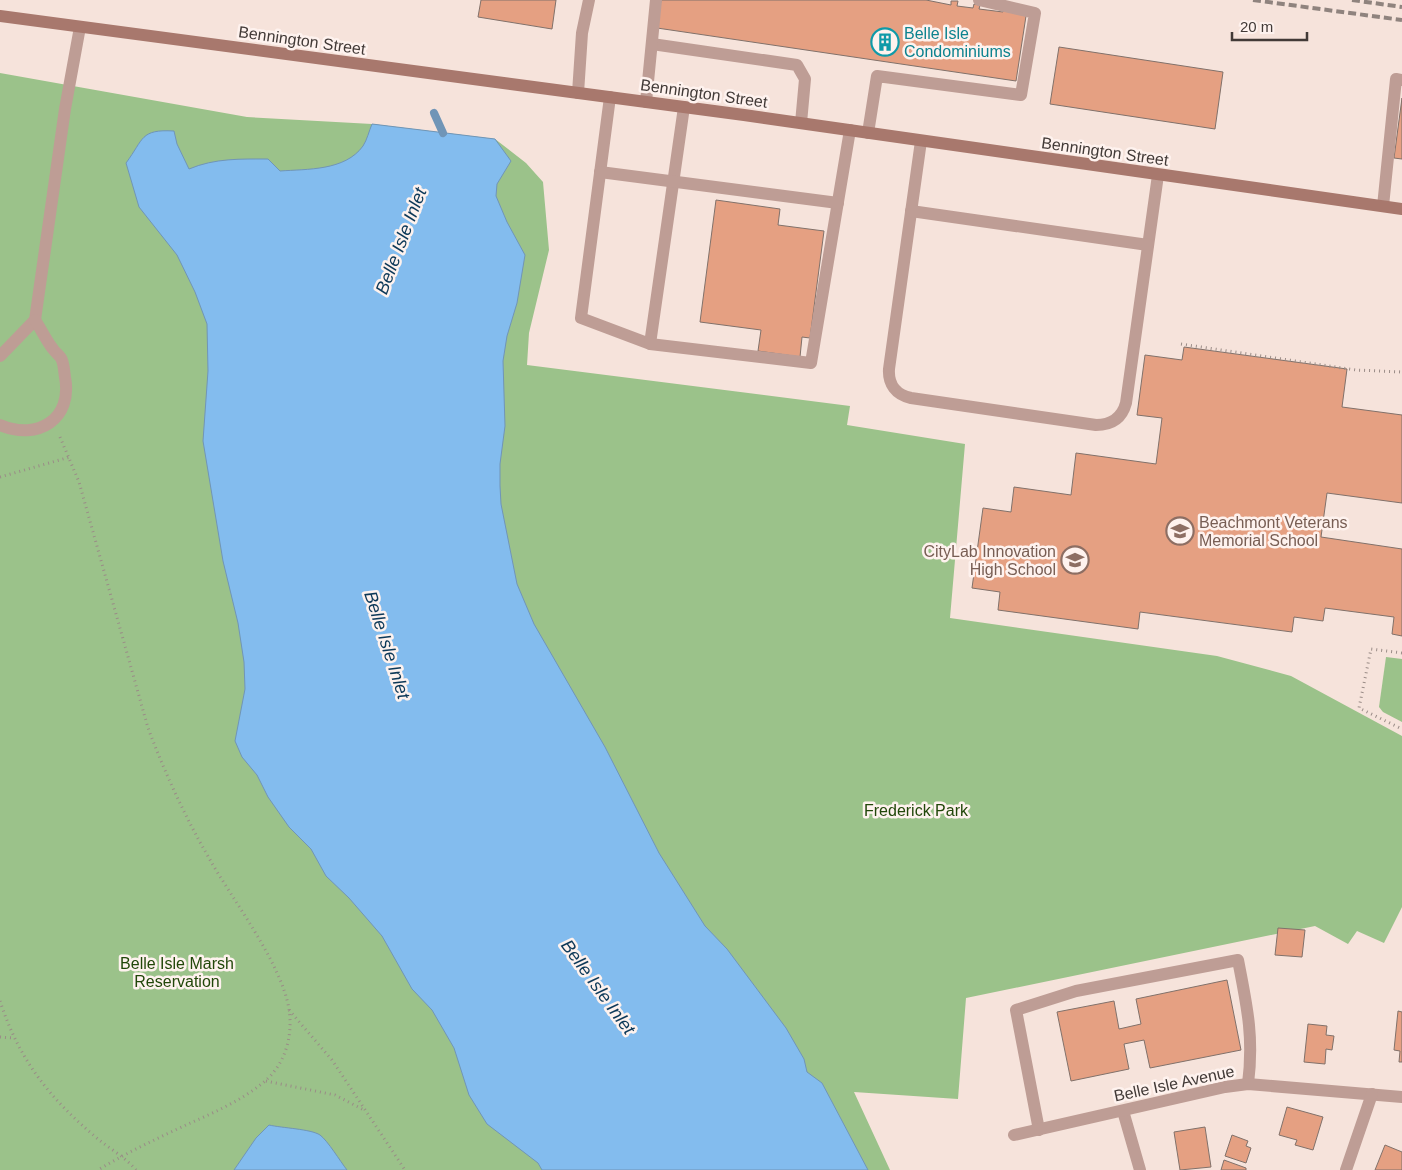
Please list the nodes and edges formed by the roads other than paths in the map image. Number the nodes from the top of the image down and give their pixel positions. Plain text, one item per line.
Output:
1 (589, 0) edge
2 (656, 0) edge
3 (979, 0) edge
4 (0, 16) edge
5 (80, 27) junction
6 (652, 44) junction
7 (1402, 80) edge
8 (578, 93) junction
9 (610, 97) junction
10 (646, 102) junction
11 (684, 107) junction
12 (801, 123) junction
13 (850, 130) junction
14 (868, 133) junction
15 (921, 141) junction
16 (600, 172) junction
17 (1158, 175) junction
18 (674, 182) junction
19 (838, 202) junction
20 (1383, 206) junction
21 (1402, 209) edge
22 (911, 211) junction
23 (1148, 245) junction
24 (35, 320) junction
25 (650, 344) junction
26 (0, 356) edge
27 (0, 425) edge
28 (1248, 1084) junction
29 (1372, 1094) junction
30 (1402, 1097) edge
31 (1123, 1111) junction
32 (1038, 1130) junction
33 (1014, 1135) dead end
34 (1140, 1170) edge
35 (1346, 1170) edge

1 - 8 street
2 - 6 street
3 - 14 street
4 - 5 main road, Bennington Street
5 - 8 main road, Bennington Street
5 - 24 street
6 - 10 street
6 - 12 street
7 - 20 street
8 - 9 main road, Bennington Street
9 - 10 main road, Bennington Street
9 - 16 street
10 - 11 main road, Bennington Street
11 - 12 main road, Bennington Street
11 - 18 street
12 - 13 main road, Bennington Street
13 - 14 main road, Bennington Street
13 - 19 street
14 - 15 main road, Bennington Street
15 - 17 main road, Bennington Street
15 - 22 street
16 - 18 street
16 - 25 street
17 - 20 main road, Bennington Street
17 - 23 street
18 - 19 street
18 - 25 street
19 - 25 street
20 - 21 main road, Bennington Street
22 - 23 street
22 - 23 street
24 - 26 street
24 - 27 street
28 - 29 street, Belle Isle Avenue
28 - 31 street, Belle Isle Avenue
28 - 32 street
29 - 30 street, Belle Isle Avenue
29 - 35 street
31 - 32 street, Belle Isle Avenue
31 - 34 street
32 - 33 street, Belle Isle Avenue

